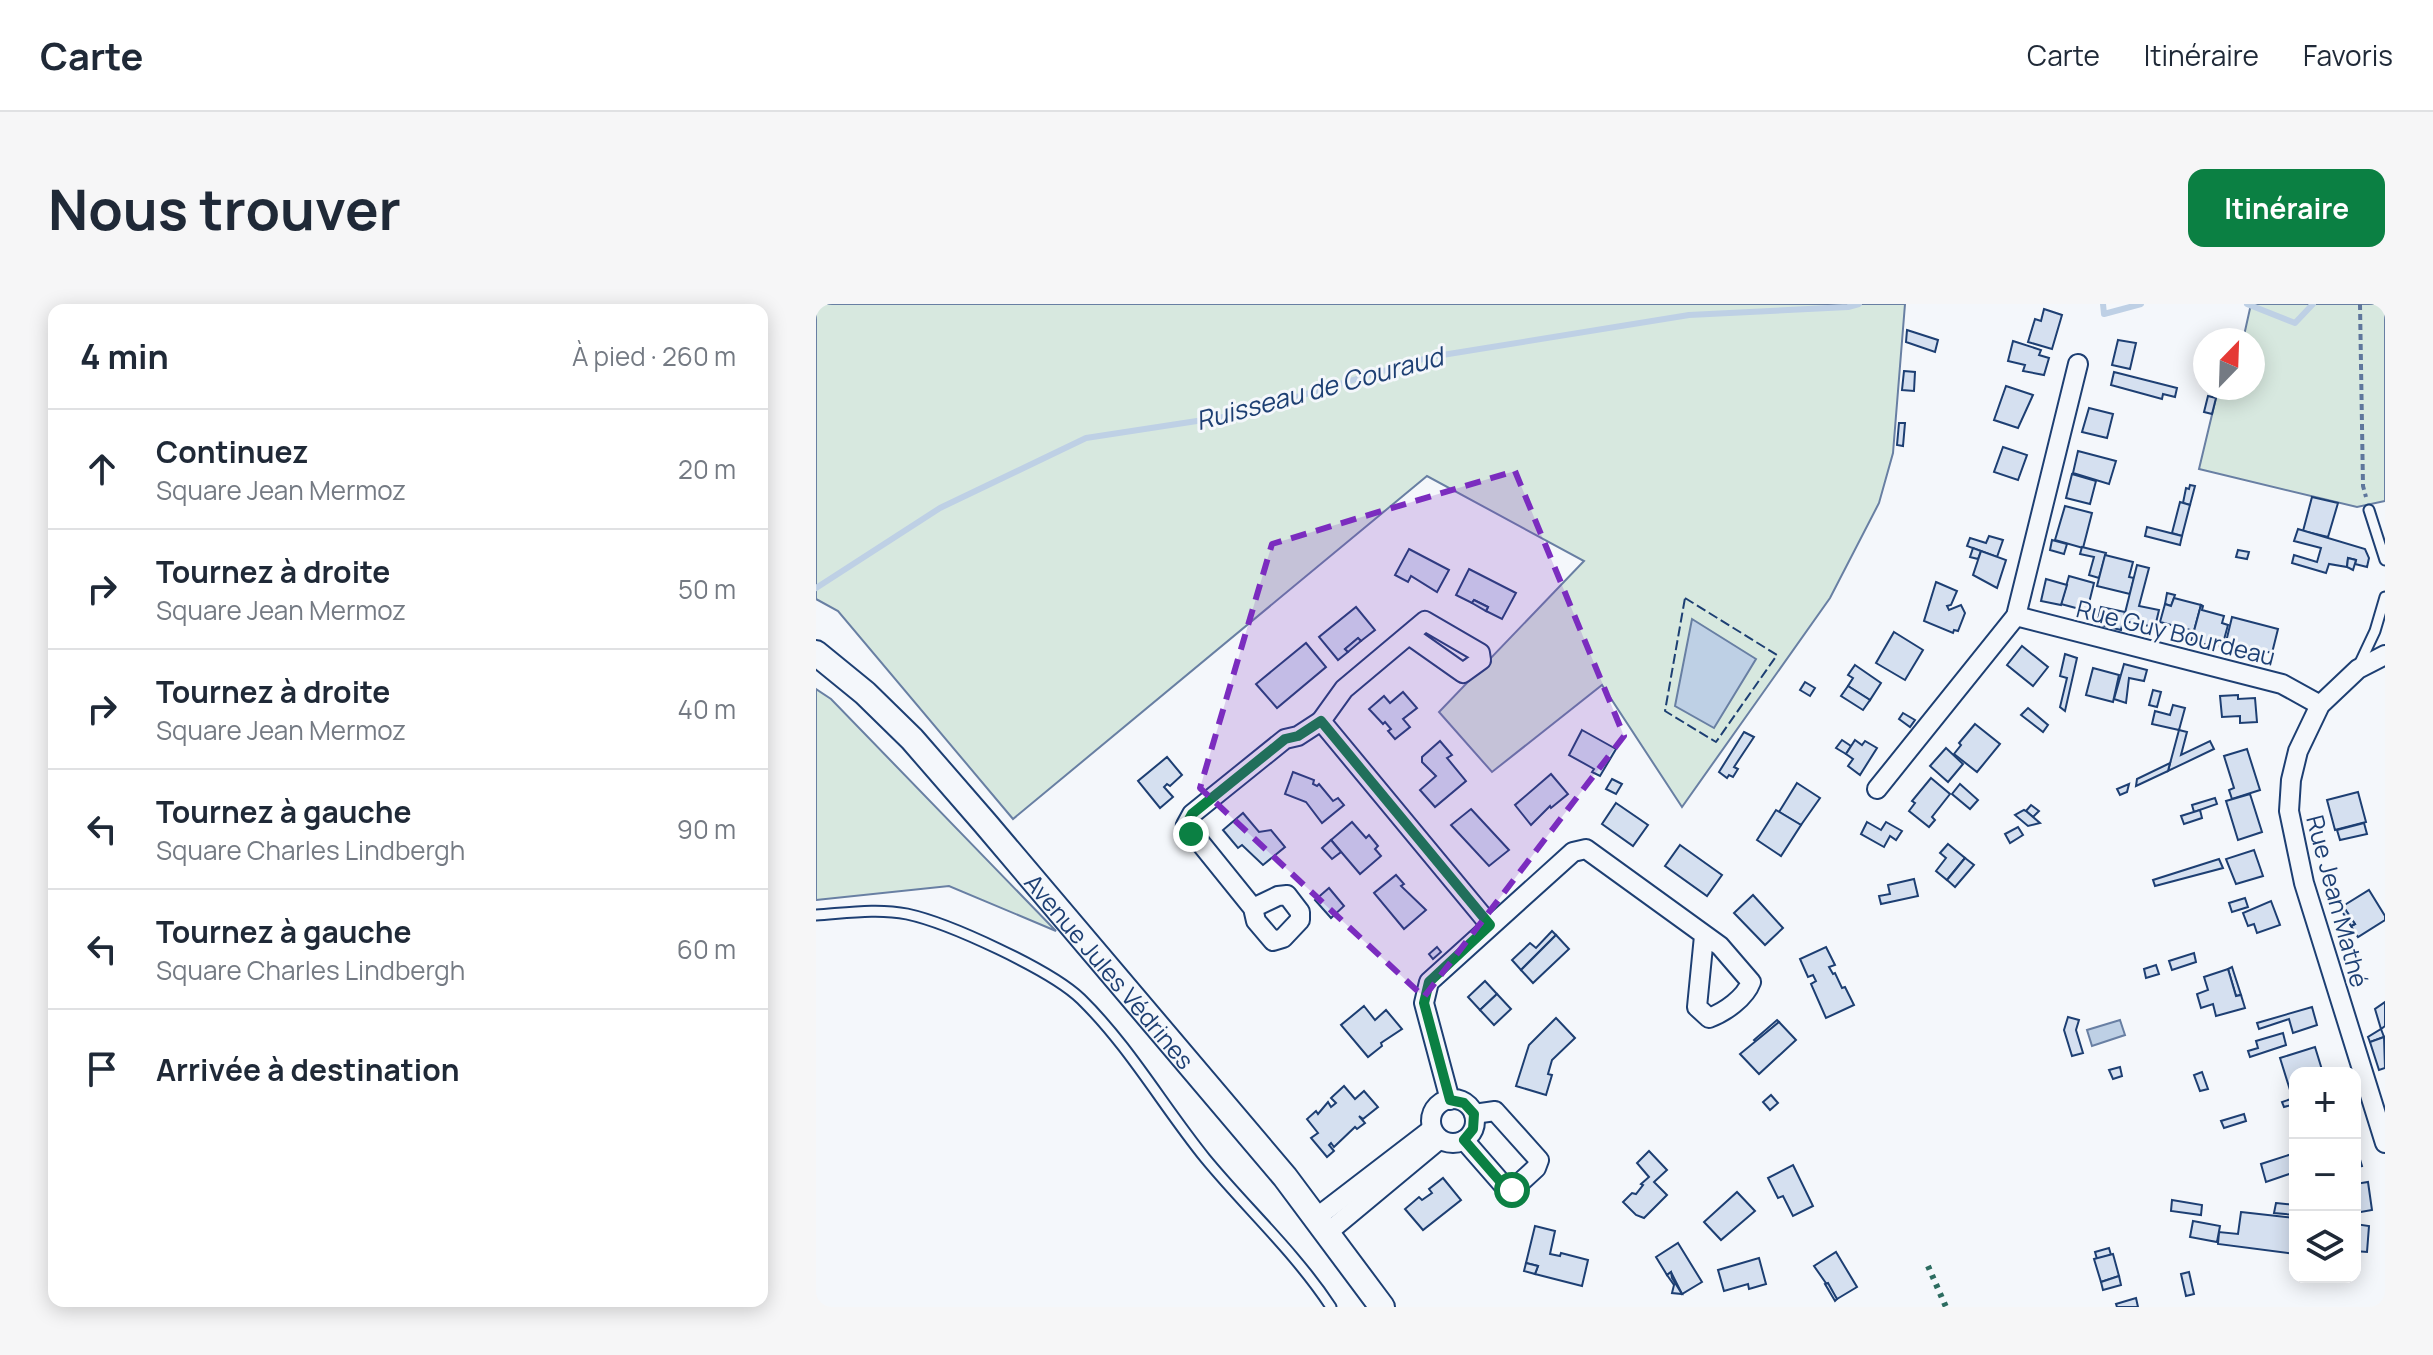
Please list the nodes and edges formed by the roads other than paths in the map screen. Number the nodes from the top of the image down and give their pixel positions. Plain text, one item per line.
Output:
1 (2078, 364) dead end
2 (2369, 510) road end
3 (2385, 560) edge
4 (2385, 597) edge
5 (2016, 616) junction
6 (1409, 635) dead end
7 (816, 653) edge
8 (2385, 655) edge
9 (2358, 669) junction
10 (2320, 705) junction
11 (1321, 721) junction
12 (1877, 789) dead end
13 (1253, 908) dead end
14 (816, 915) edge
15 (1490, 925) junction
16 (1704, 936) dead end
17 (1450, 1100) junction
18 (1474, 1114) junction
19 (1436, 1134) junction
20 (1464, 1140) junction
21 (2385, 1143) edge
22 (1322, 1226) junction
23 (1331, 1307) edge
24 (1382, 1307) edge

1 - 5 street
2 - 3 lane
4 - 9 lane
5 - 10 street, Rue Guy Bourdeau
5 - 12 street
6 - 11 street
7 - 22 main road, Avenue Jules Védrines
8 - 9 street, Rue Jean Mathé
9 - 10 street, Rue Jean Mathé
10 - 21 street, Rue Jean Mathé
11 - 13 street
11 - 15 street
14 - 23 lane
15 - 16 street
15 - 17 street
17 - 18 street
17 - 19 street
18 - 20 street
18 - 20 street
19 - 20 street
19 - 22 street
22 - 24 main road, Avenue Jules Védrines

